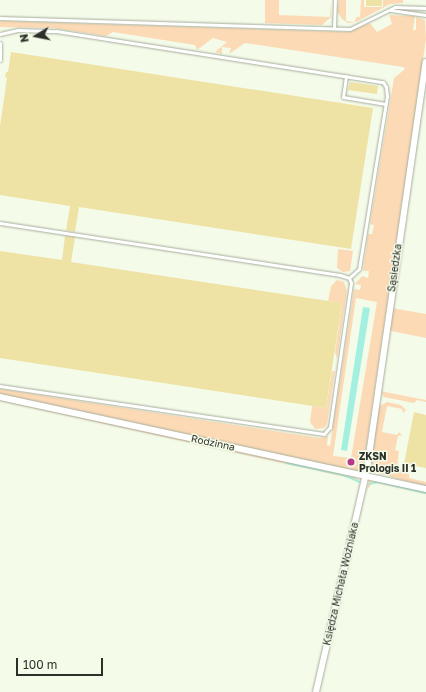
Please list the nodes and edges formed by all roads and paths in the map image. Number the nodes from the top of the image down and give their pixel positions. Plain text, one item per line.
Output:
1 (335, 0) edge
2 (426, 8) edge
3 (390, 10) junction
4 (426, 16) edge
5 (0, 18) edge
6 (334, 28) junction
7 (0, 34) edge
8 (0, 43) edge
9 (0, 60) edge
10 (426, 66) edge
11 (346, 76) junction
12 (386, 104) junction
13 (0, 223) edge
14 (349, 278) junction
15 (0, 386) edge
16 (0, 397) edge
17 (366, 475) junction
18 (426, 489) edge
19 (316, 692) edge

1 - 6 lane
2 - 3 lane
3 - 4 lane
3 - 6 lane
5 - 6 lane
7 - 11 lane
8 - 9 lane
10 - 17 street, Sąsiedzka
11 - 12 lane
11 - 12 lane
12 - 14 lane
13 - 14 lane
14 - 15 lane
16 - 17 street, Rodzinna
17 - 18 street, Rodzinna
17 - 19 street, Księdza Michała Woźniaka

